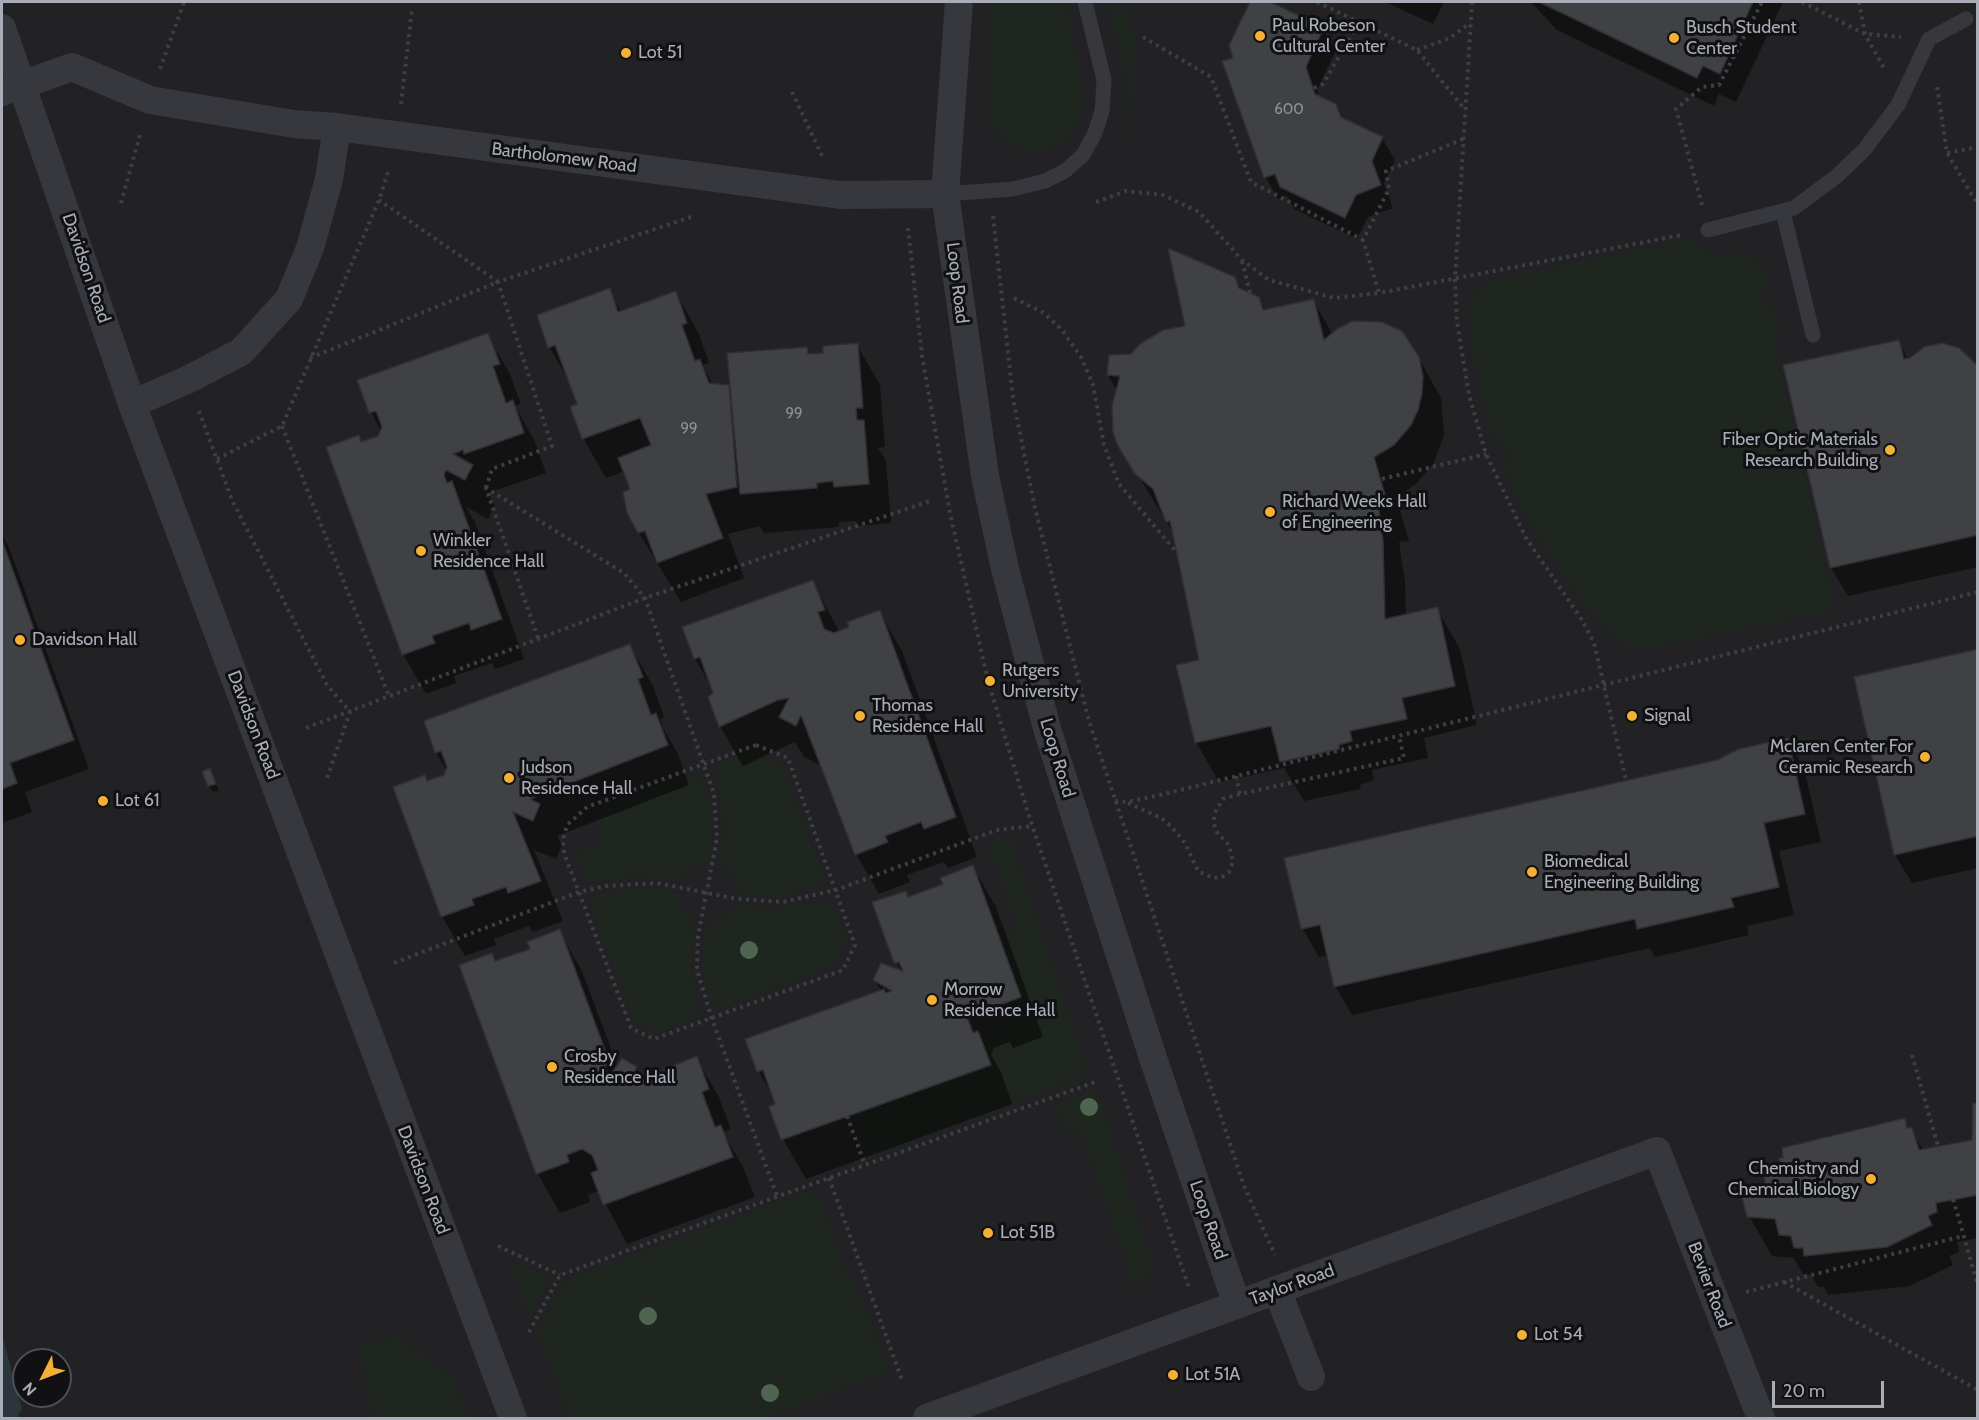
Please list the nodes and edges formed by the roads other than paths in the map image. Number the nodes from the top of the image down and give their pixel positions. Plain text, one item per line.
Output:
1 (959, 2) edge
2 (1086, 2) edge
3 (1966, 19) dead end
4 (2, 28) edge
5 (12, 88) edge
6 (337, 128) junction
7 (945, 194) junction
8 (1783, 212) junction
9 (1708, 230) road end
10 (1813, 335) dead end
11 (132, 404) junction
12 (1657, 1151) joint
13 (1284, 1288) junction
14 (1238, 1305) junction
15 (1311, 1377) dead end
16 (513, 1419) edge
17 (927, 1419) edge
18 (1761, 1419) edge

1 - 7 street
2 - 7 lane
3 - 8 lane
4 - 5 street, Davidson Road
5 - 6 street, Bartholomew Road
5 - 11 street, Davidson Road
6 - 7 street, Bartholomew Road
6 - 11 street
7 - 14 street, Loop Road
8 - 9 lane
8 - 10 lane
11 - 16 street, Davidson Road
12 - 13 street, Taylor Road
12 - 18 street, Bevier Road
13 - 14 street, Taylor Road
13 - 15 street
14 - 17 street, Taylor Road

